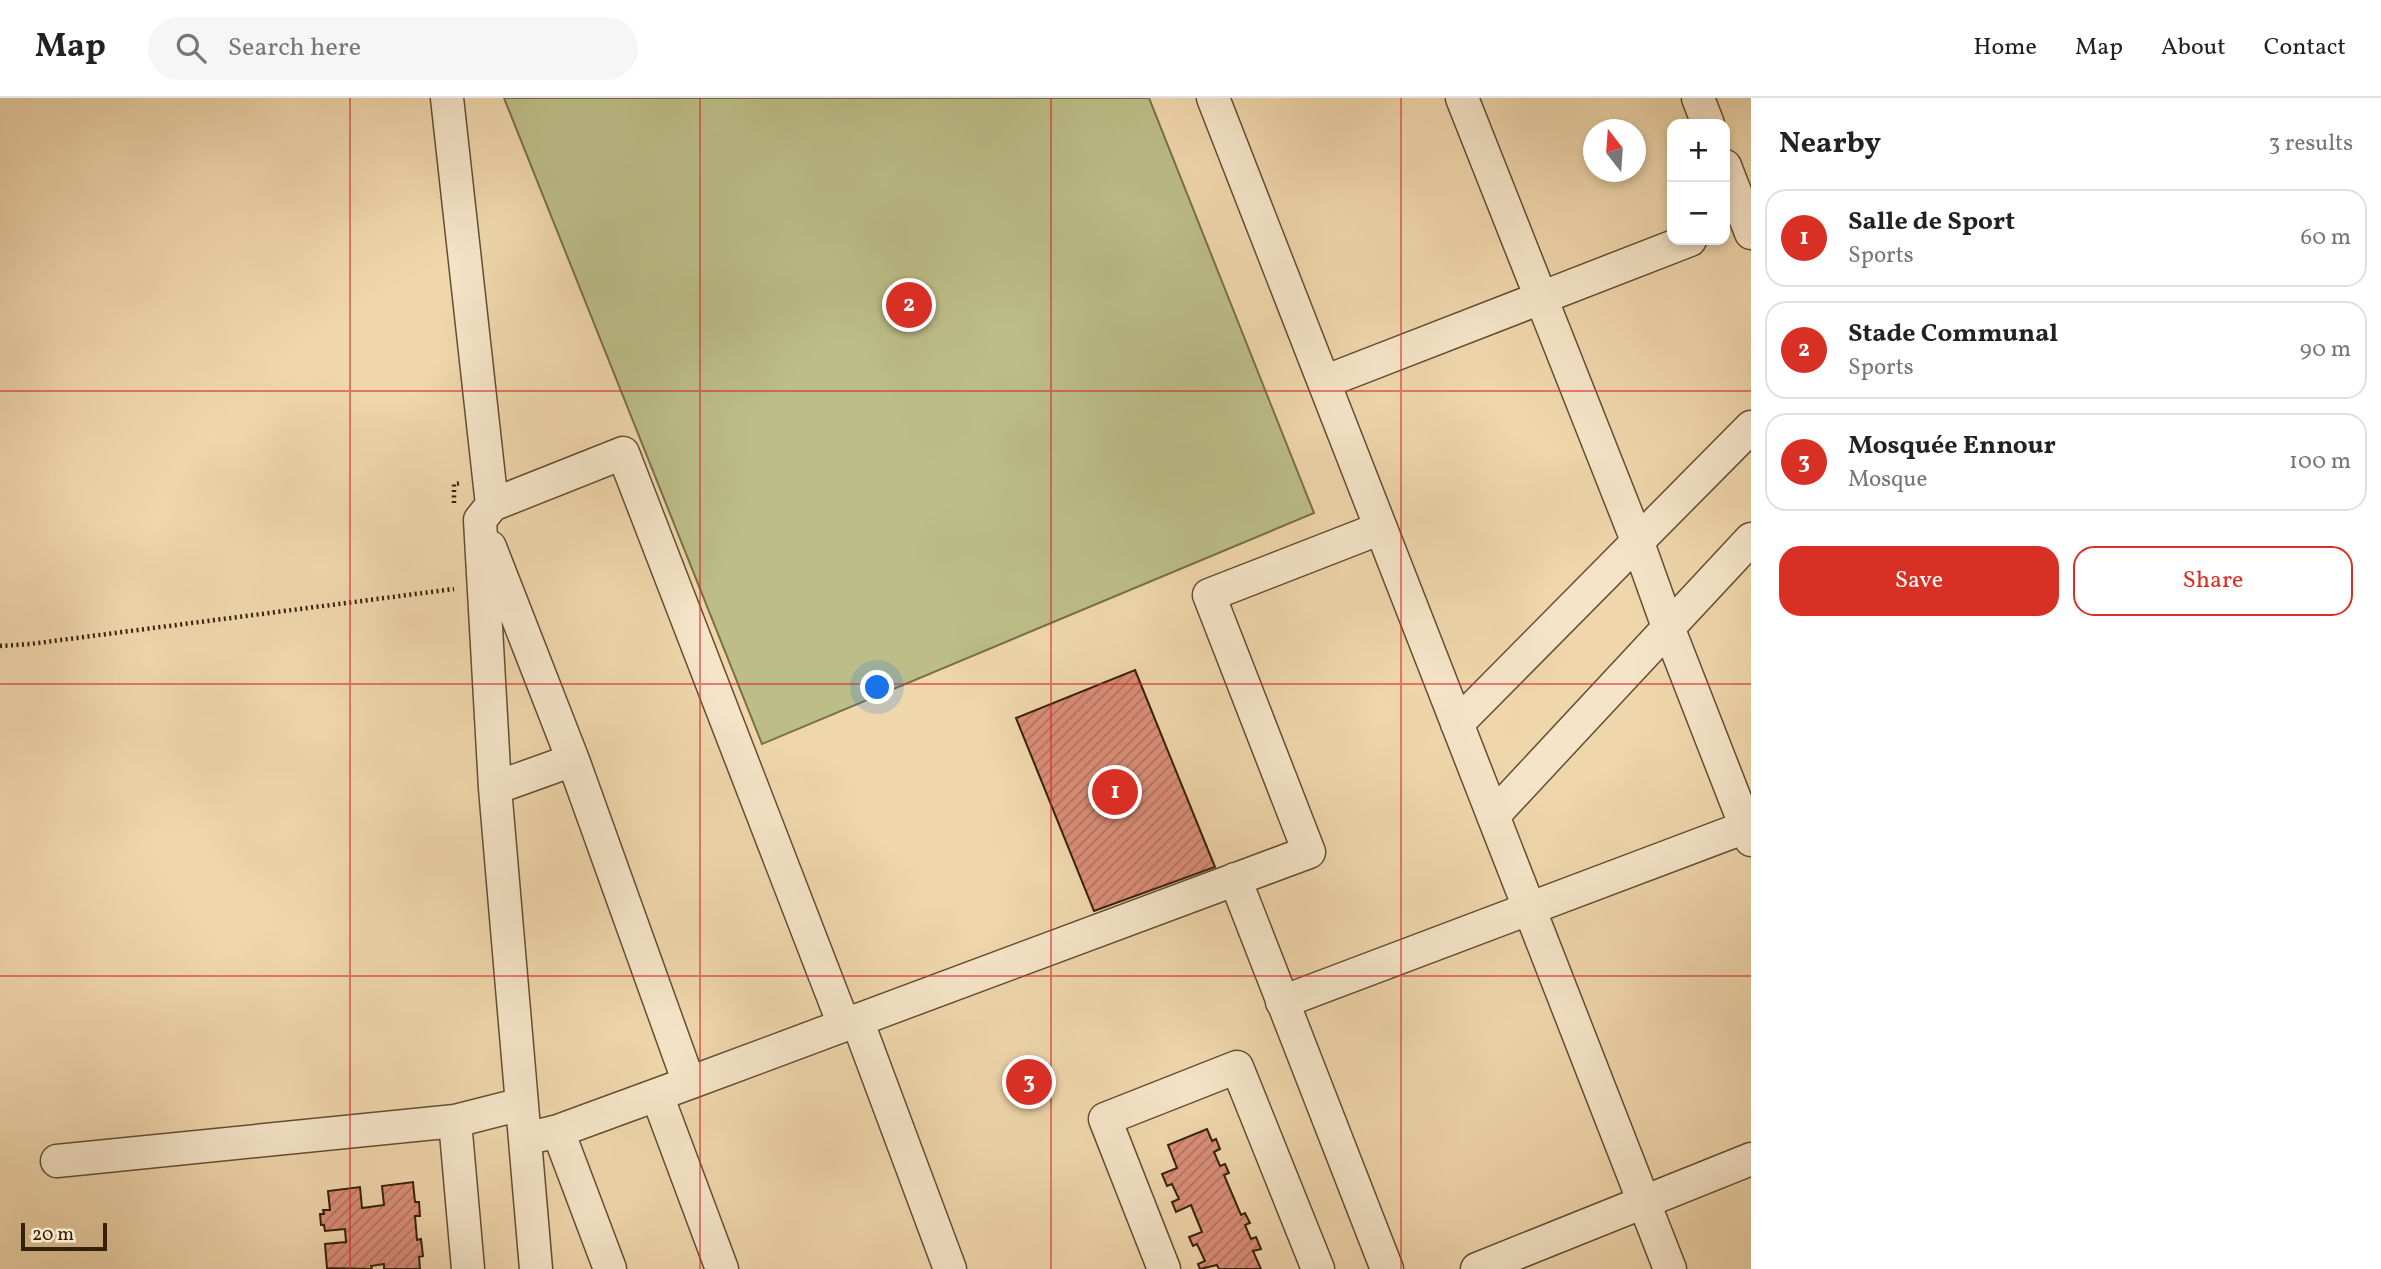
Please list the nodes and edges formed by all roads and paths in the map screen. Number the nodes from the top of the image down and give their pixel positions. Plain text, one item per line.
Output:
1 (447, 98) edge
2 (1213, 98) edge
3 (1462, 98) edge
4 (1698, 98) edge
5 (1706, 119) edge
6 (1729, 182) edge
7 (1740, 226) edge
8 (1677, 245) edge
9 (1539, 297) junction
10 (1324, 382) junction
11 (1751, 427) edge
12 (479, 504) junction
13 (1381, 528) junction
14 (1751, 539) edge
15 (1638, 543) junction
16 (454, 576) dead end
17 (1668, 627) junction
18 (0, 646) edge
19 (1457, 724) junction
20 (573, 760) junction
21 (495, 788) junction
22 (1493, 816) junction
23 (1749, 830) edge
24 (1235, 879) junction
25 (1529, 908) junction
26 (1282, 1002) junction
27 (851, 1022) junction
28 (690, 1083) junction
29 (657, 1095) junction
30 (522, 1104) junction
31 (455, 1121) junction
32 (558, 1131) junction
33 (525, 1139) junction
34 (1751, 1159) edge
35 (57, 1161) dead end
36 (1643, 1201) junction
37 (1534, 1258) edge
38 (468, 1269) edge
39 (536, 1269) edge
40 (610, 1269) edge
41 (722, 1269) edge
42 (950, 1269) edge
43 (1164, 1269) edge
44 (1318, 1269) edge
45 (1387, 1269) edge
46 (1477, 1269) edge
47 (1670, 1269) edge

1 - 12 street
2 - 10 street
3 - 9 street
4 - 5 street
6 - 7 street
8 - 9 street
9 - 10 street
9 - 15 street
10 - 13 street
11 - 15 street
12 - 12 path
12 - 20 street
12 - 21 street
12 - 27 street
13 - 19 street
13 - 24 street
14 - 17 street
15 - 17 street
15 - 19 street
16 - 18 path
17 - 22 street
17 - 23 street
19 - 22 street
20 - 21 street
20 - 28 street
21 - 30 street
22 - 25 street
23 - 25 street
24 - 26 street
24 - 27 street
25 - 26 street
25 - 36 street
26 - 45 street
27 - 28 street
27 - 42 street
28 - 29 street
29 - 32 street
29 - 41 street
30 - 31 street
30 - 33 street
31 - 35 street
31 - 38 street
32 - 33 street
32 - 40 street
33 - 39 street
34 - 36 street
36 - 37 street
36 - 47 street
37 - 46 street
43 - 44 street

